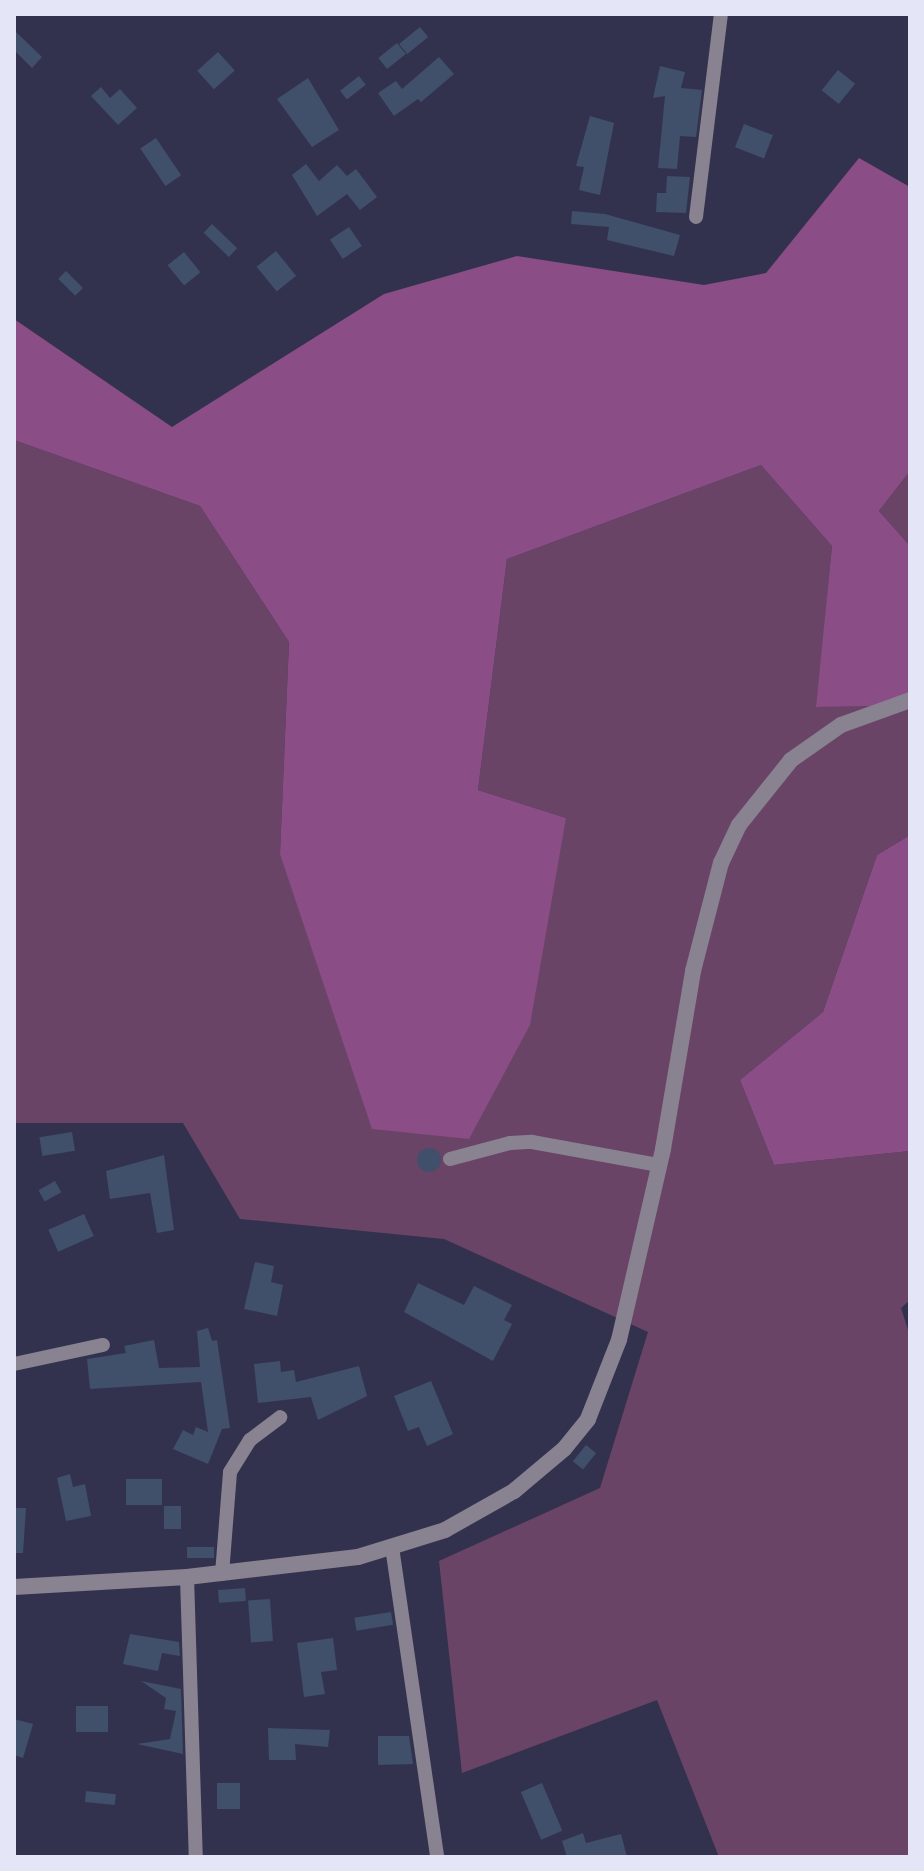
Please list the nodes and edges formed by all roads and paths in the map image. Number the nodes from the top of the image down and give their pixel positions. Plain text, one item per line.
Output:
1 (721, 14) edge
2 (696, 217) dead end
3 (910, 700) edge
4 (450, 1159) dead end
5 (659, 1165) junction
6 (103, 1345) dead end
7 (14, 1364) edge
8 (280, 1417) dead end
9 (392, 1547) junction
10 (222, 1574) junction
11 (187, 1577) junction
12 (14, 1587) edge
13 (196, 1857) edge
14 (437, 1857) edge

1 - 2 street
3 - 5 street
4 - 5 street
5 - 9 street
6 - 7 street
8 - 10 street
9 - 10 street
9 - 14 street
10 - 11 street
11 - 12 street
11 - 13 street

